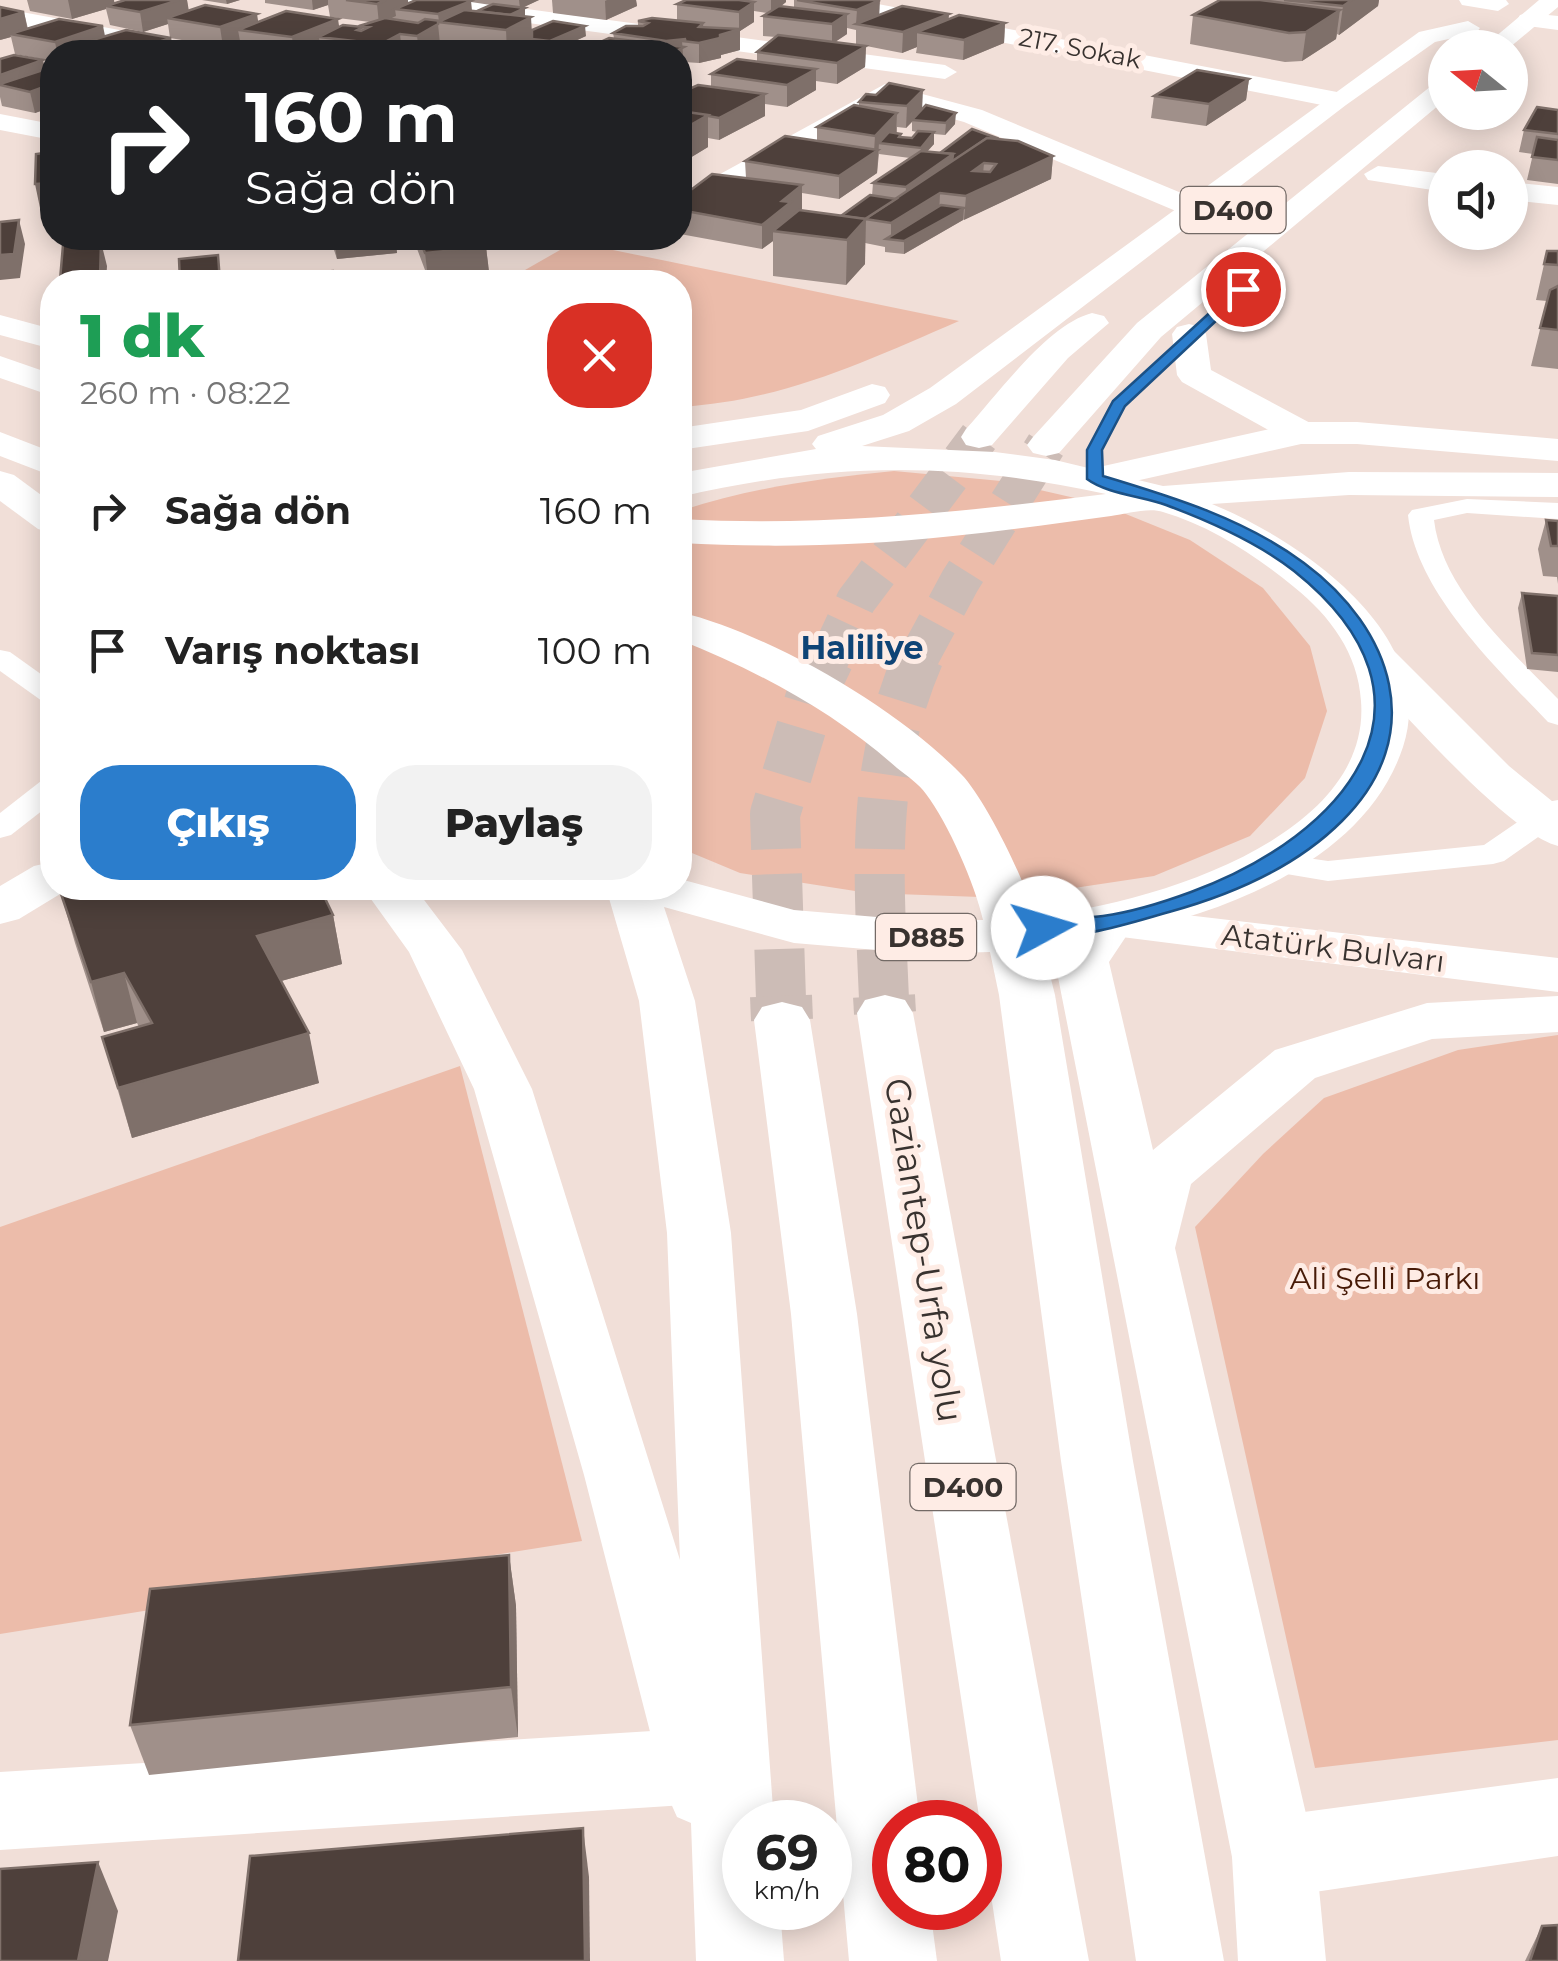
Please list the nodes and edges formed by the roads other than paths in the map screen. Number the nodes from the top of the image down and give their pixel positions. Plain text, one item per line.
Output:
1 (410, 0) edge
2 (822, 0) edge
3 (1553, 0) edge
4 (1485, 8) edge
5 (134, 12) edge
6 (676, 14) edge
7 (0, 15) edge
8 (1558, 23) edge
9 (1522, 25) junction
10 (641, 29) junction
11 (79, 30) junction
12 (1516, 30) edge
13 (1522, 30) edge
14 (45, 40) edge
15 (134, 40) edge
16 (617, 40) edge
17 (1042, 41) junction
18 (40, 42) edge
19 (32, 44) edge
20 (945, 72) junction
21 (885, 92) junction
22 (1337, 100) junction
23 (1428, 101) edge
24 (0, 122) edge
25 (40, 130) edge
26 (1430, 130) edge
27 (1378, 174) junction
28 (1428, 180) edge
29 (1528, 192) edge
30 (1558, 196) edge
31 (692, 201) edge
32 (1193, 208) junction
33 (1144, 281) dead end
34 (1115, 304) dead end
35 (0, 325) edge
36 (1190, 334) junction
37 (40, 337) edge
38 (1011, 344) junction
39 (0, 366) edge
40 (40, 381) edge
41 (1110, 419) dead end
42 (1301, 433) junction
43 (692, 437) edge
44 (979, 437) tunnel mouth
45 (0, 442) edge
46 (1046, 445) tunnel mouth
47 (1558, 450) edge
48 (40, 460) edge
49 (1095, 464) junction
50 (761, 466) junction
51 (692, 474) edge
52 (692, 482) edge
53 (0, 483) edge
54 (1558, 485) edge
55 (40, 511) edge
56 (1558, 511) edge
57 (692, 532) edge
58 (692, 630) edge
59 (1375, 657) junction
60 (0, 658) edge
61 (40, 686) edge
62 (1558, 716) edge
63 (40, 797) edge
64 (1553, 820) edge
65 (0, 828) edge
66 (1273, 863) junction
67 (40, 884) edge
68 (692, 899) edge
69 (398, 900) edge
70 (636, 900) edge
71 (0, 908) edge
72 (1109, 922) junction
73 (1558, 976) edge
74 (885, 1013) tunnel mouth
75 (1558, 1014) edge
76 (782, 1020) tunnel mouth
77 (1144, 1255) junction
78 (700, 1766) junction
79 (0, 1810) edge
80 (1558, 1816) edge
81 (1274, 1858) junction
82 (739, 1931) edge
83 (893, 1961) edge
84 (1045, 1961) edge
85 (1180, 1961) edge
86 (1282, 1961) edge

1 - 10 main road
2 - 17 main road, 217. Sokak
3 - 9 main road
4 - 22 main road
4 - 33 main road, D400
5 - 11 main road
6 - 10 main road
7 - 11 main road
8 - 9 main road
9 - 12 main road
9 - 13 main road
10 - 16 main road
10 - 20 main road
11 - 14 main road
11 - 15 main road
17 - 20 main road
17 - 22 main road, 217. Sokak
18 - 19 main road
20 - 21 main road
21 - 31 main road
21 - 32 main road
22 - 32 main road
23 - 46 main road, D400
24 - 25 main road
26 - 27 main road
27 - 28 main road
27 - 36 main road
29 - 30 main road
32 - 38 main road
34 - 44 main road
35 - 37 main road
36 - 41 main road
36 - 42 main road
38 - 43 main road
38 - 50 main road
39 - 40 main road
42 - 47 main road
42 - 49 main road
45 - 48 main road
49 - 50 main road, D885
49 - 59 main road, D885
50 - 51 main road
50 - 52 main road, D885
53 - 55 main road
54 - 57 main road
56 - 62 lane
58 - 85 main road
59 - 64 main road
59 - 66 main road, D885
60 - 61 lane
63 - 65 lane
64 - 66 lane
66 - 72 main road, D885
67 - 71 main road
68 - 72 main road, D885
69 - 78 main road
70 - 82 main road
72 - 73 main road, Atatürk Bulvarı / D885
72 - 77 main road
74 - 84 main road, Gaziantep-Urfa yolu / D400
75 - 77 main road
76 - 83 main road
77 - 81 main road
78 - 79 main road
78 - 82 main road
80 - 81 main road
81 - 86 main road

